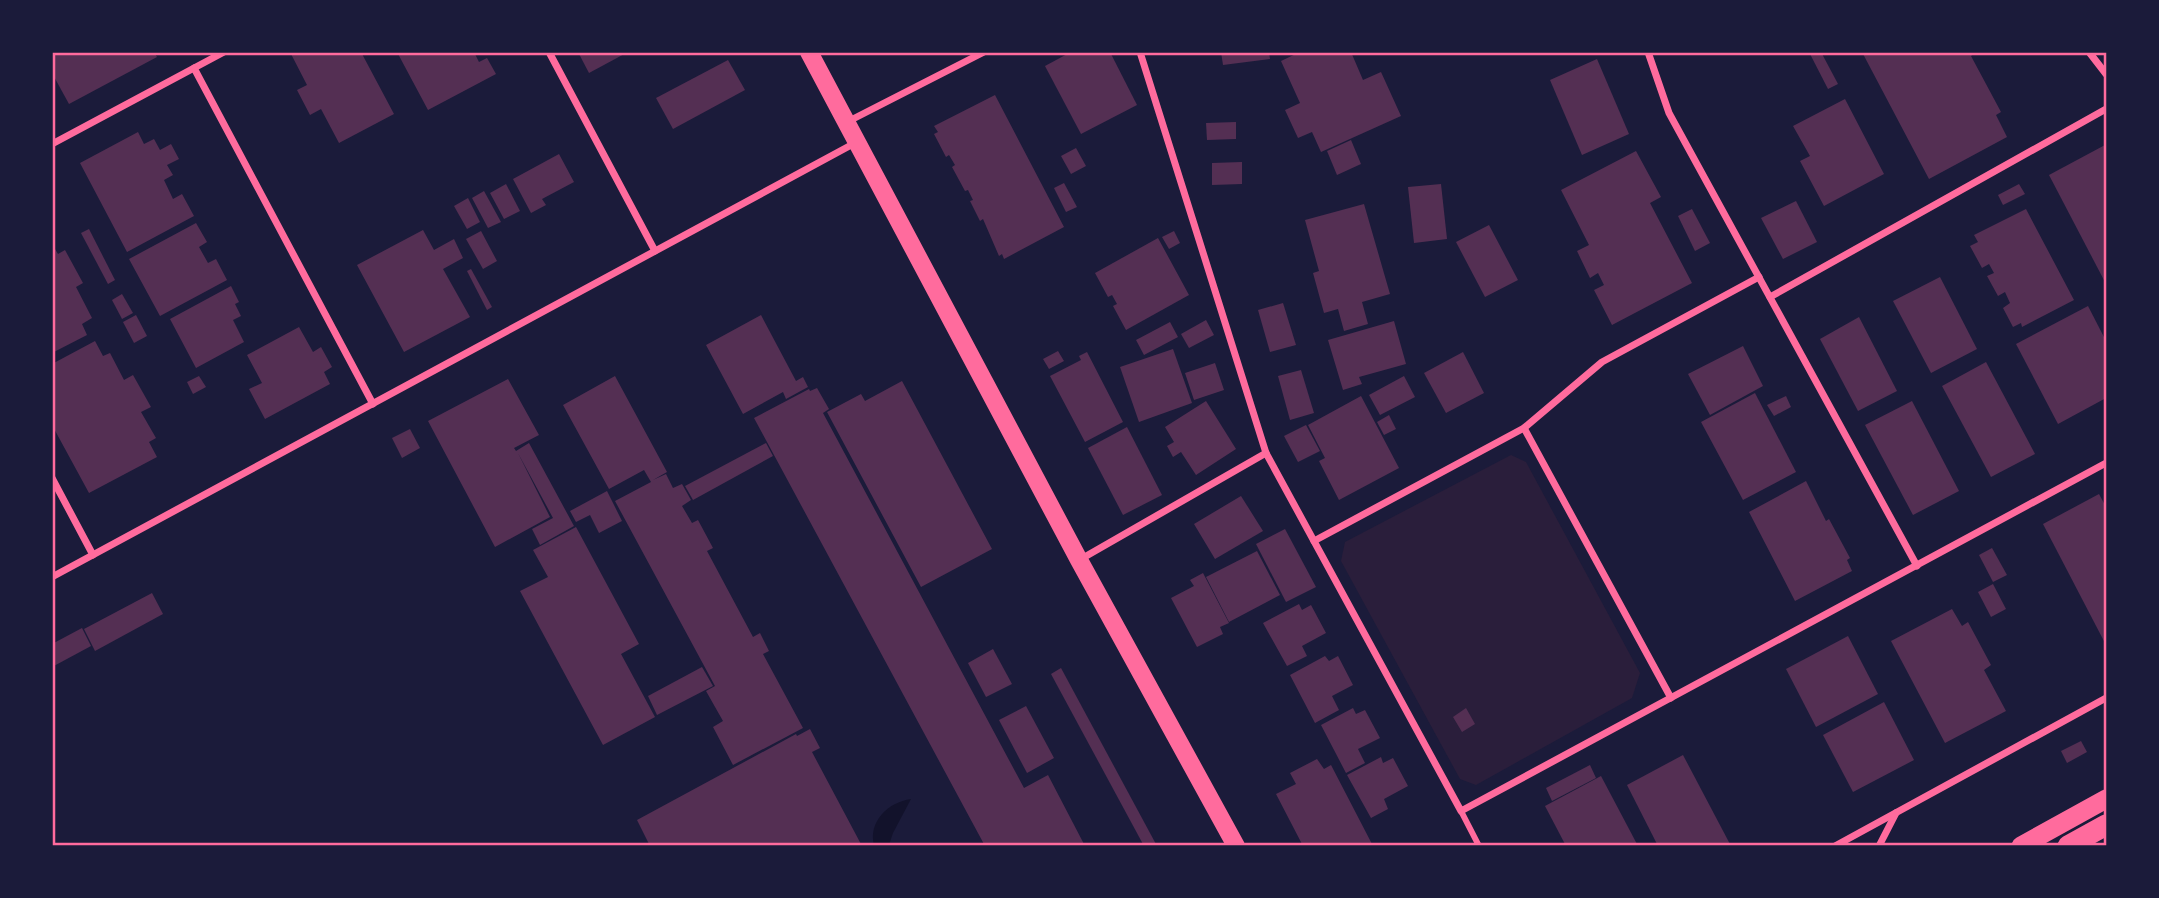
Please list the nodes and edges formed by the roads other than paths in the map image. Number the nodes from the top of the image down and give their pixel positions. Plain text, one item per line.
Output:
1 (223, 52) edge
2 (549, 52) edge
3 (809, 52) edge
4 (984, 52) edge
5 (1140, 52) edge
6 (1648, 52) edge
7 (2089, 52) edge
8 (194, 68) junction
9 (2106, 74) edge
10 (2106, 109) edge
11 (846, 123) junction
12 (857, 142) junction
13 (52, 144) edge
14 (655, 251) junction
15 (1759, 277) junction
16 (1770, 297) junction
17 (373, 404) junction
18 (1524, 428) junction
19 (1266, 453) junction
20 (2106, 463) edge
21 (52, 478) edge
22 (1314, 541) junction
23 (93, 555) junction
24 (1079, 560) junction
25 (1917, 566) junction
26 (52, 577) edge
27 (1671, 698) junction
28 (2106, 698) edge
29 (2106, 800) edge
30 (1461, 811) junction
31 (1896, 812) junction
32 (2106, 825) edge
33 (1236, 845) edge
34 (1479, 845) edge
35 (1835, 845) edge
36 (1879, 845) edge
37 (2021, 845) edge
38 (2068, 845) edge

1 - 8 street
2 - 14 street
3 - 11 main road
4 - 11 street
5 - 19 street
6 - 15 street
7 - 9 street
8 - 13 street
8 - 17 street
10 - 16 street
11 - 12 main road
12 - 14 street
12 - 24 main road
14 - 17 street
15 - 16 street
15 - 18 street
16 - 25 street
17 - 23 street
18 - 22 street
18 - 27 street
19 - 22 street
19 - 24 street
20 - 25 street
21 - 23 street
22 - 30 street
23 - 26 street
24 - 33 main road
25 - 27 street
27 - 30 street
28 - 31 street
29 - 37 highway
30 - 34 street
31 - 35 street
31 - 36 street
32 - 38 highway

